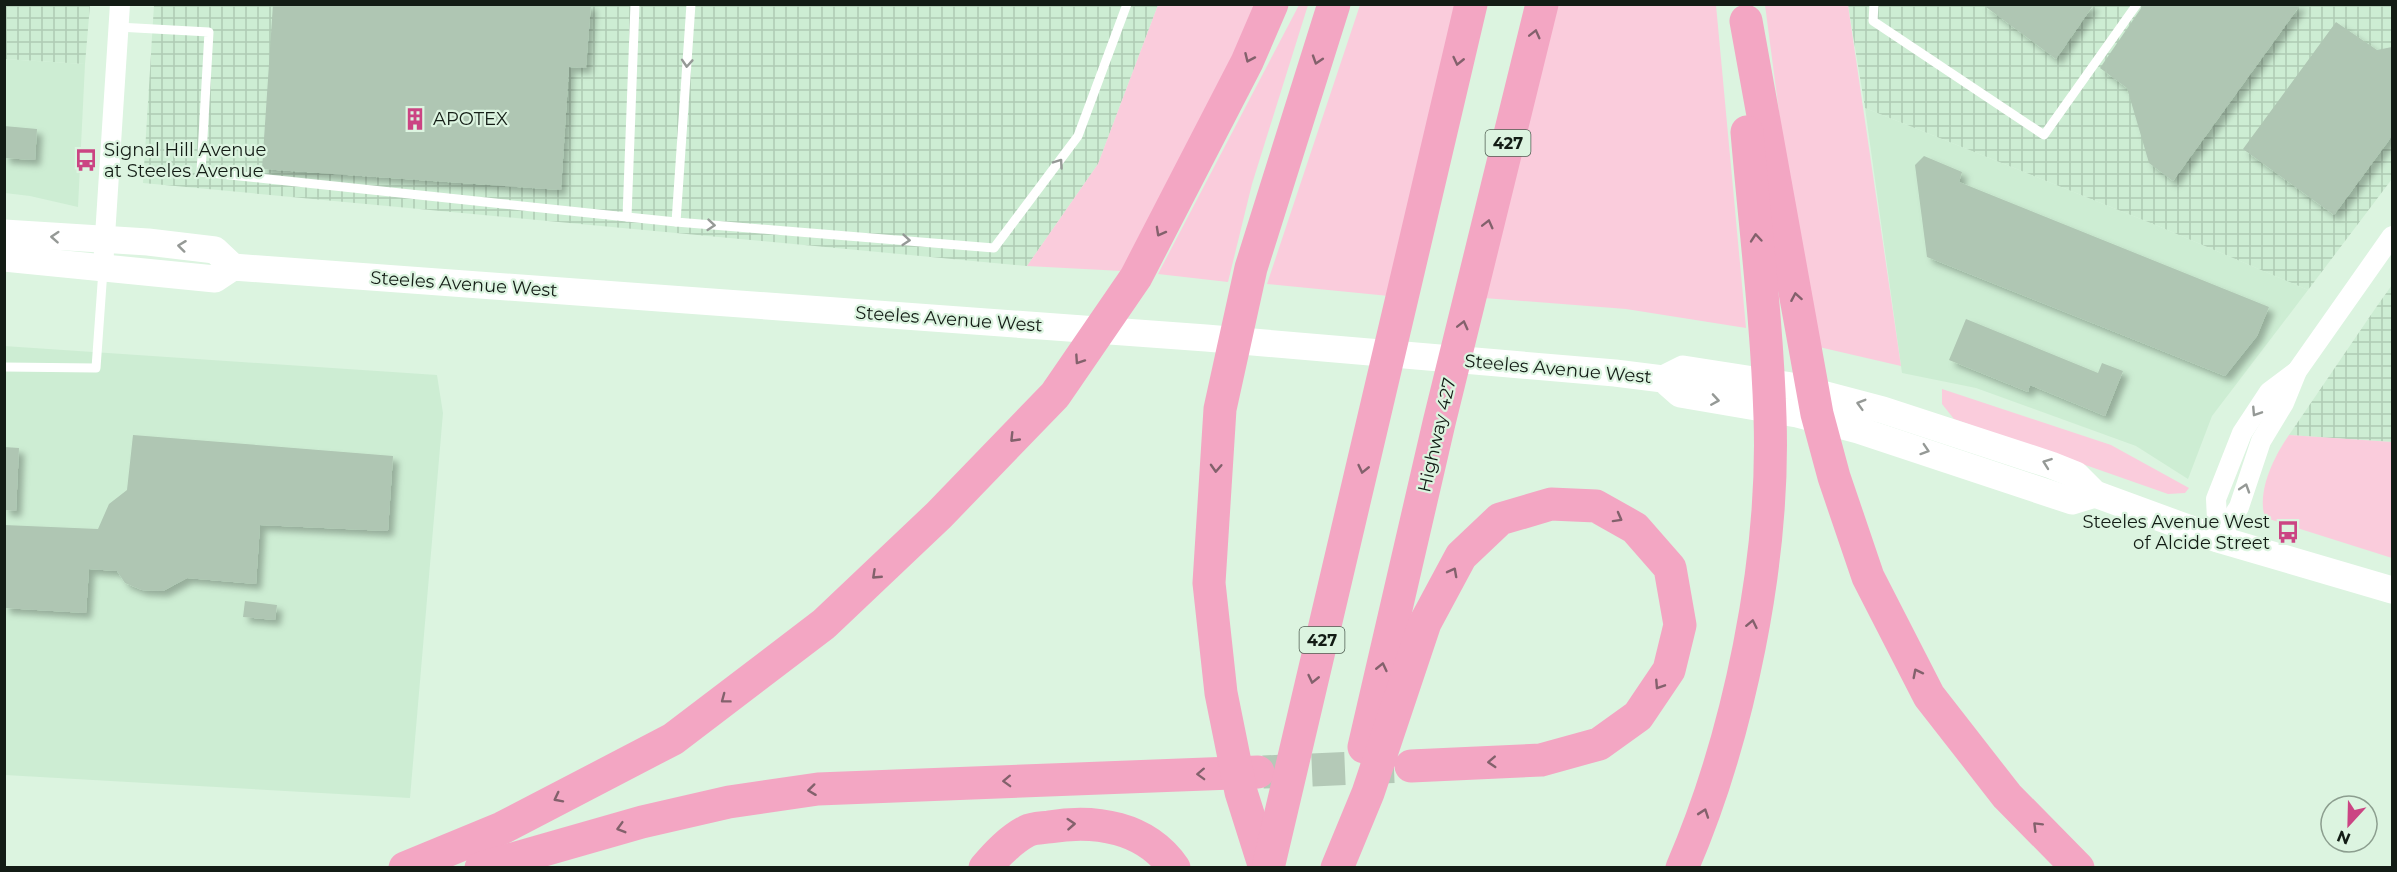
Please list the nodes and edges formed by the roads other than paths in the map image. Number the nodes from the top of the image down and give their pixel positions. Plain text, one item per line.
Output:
1 (120, 4) edge
2 (635, 4) edge
3 (691, 4) edge
4 (1127, 4) edge
5 (1272, 4) edge
6 (1335, 4) edge
7 (1471, 4) edge
8 (1542, 4) edge
9 (1874, 4) edge
10 (2137, 4) edge
11 (1746, 13) edge
12 (118, 27) junction
13 (627, 217) junction
14 (676, 222) junction
15 (4, 233) edge
16 (2392, 236) edge
17 (105, 240) junction
18 (4, 258) edge
19 (103, 267) junction
20 (233, 267) junction
21 (4, 368) edge
22 (2218, 539) junction
23 (2392, 590) edge
24 (1411, 766) tunnel mouth
25 (1260, 772) tunnel mouth
26 (405, 867) edge
27 (481, 867) edge
28 (985, 867) edge
29 (1174, 867) edge
30 (1267, 867) edge
31 (1336, 867) edge
32 (1683, 867) edge
33 (2078, 867) edge

1 - 12 street
2 - 13 lane
3 -> 14 lane
14 -> 4 lane
5 -> 26 highway
6 -> 30 highway
7 -> 30 highway, 427
31 -> 8 highway, Highway 427 / 427
9 - 10 lane
32 -> 11 highway
33 -> 11 highway
12 - 13 lane
12 - 17 street
13 - 14 lane
17 -> 15 main road
16 - 22 street
17 - 19 street
20 -> 17 main road
18 - 19 main road, Steeles Avenue West
19 - 20 main road, Steeles Avenue West
19 - 21 lane
20 - 22 main road, Steeles Avenue West
22 - 23 main road, Steeles Avenue West
31 -> 24 highway
25 -> 27 highway
28 -> 29 highway

